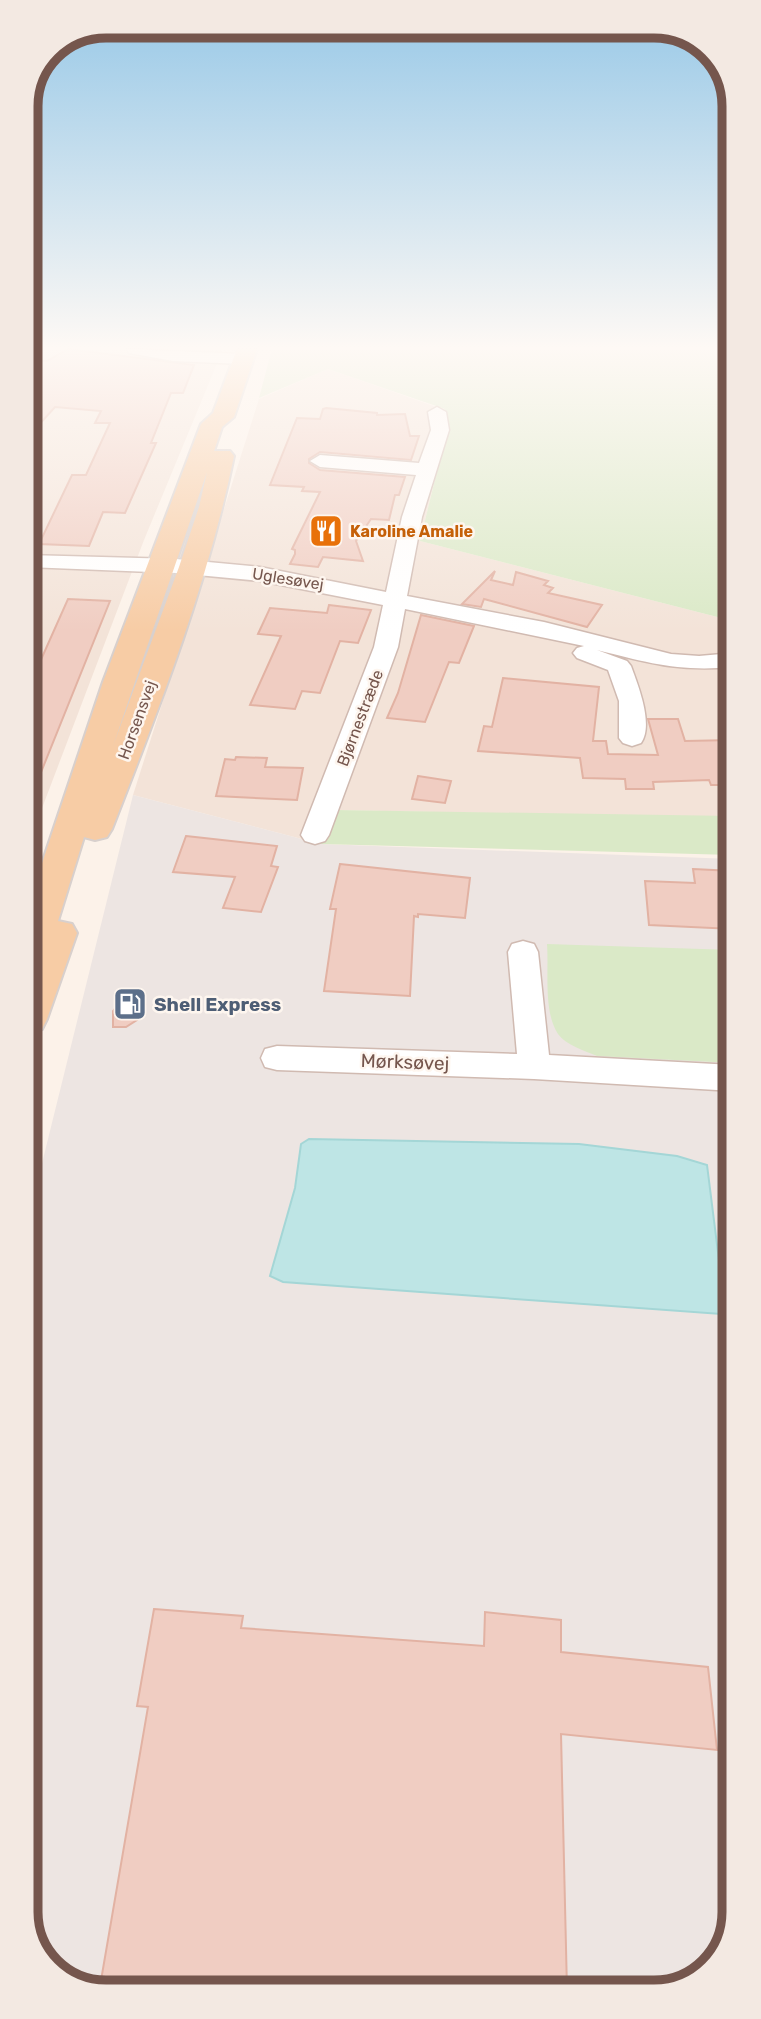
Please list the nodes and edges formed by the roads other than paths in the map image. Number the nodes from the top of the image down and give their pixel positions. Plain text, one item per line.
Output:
1 (224, 443) edge
2 (436, 443) edge
3 (370, 444) dead end
4 (320, 461) dead end
5 (362, 464) junction
6 (427, 470) junction
7 (39, 561) edge
8 (176, 566) junction
9 (398, 599) junction
10 (544, 629) junction
11 (722, 661) edge
12 (632, 738) dead end
13 (315, 835) dead end
14 (39, 926) edge
15 (523, 952) dead end
16 (39, 989) edge
17 (277, 1058) dead end
18 (534, 1067) junction
19 (722, 1077) edge

1 - 8 main road, Horsensvej
2 - 6 street
3 - 5 street
4 - 5 street
5 - 6 street
6 - 9 street
7 - 8 street, Uglesøvej
8 - 9 street, Uglesøvej
8 - 14 main road, Horsensvej
8 - 16 main road, Horsensvej
9 - 10 street, Uglesøvej
9 - 13 street, Bjørnestræde
10 - 11 street, Uglesøvej
10 - 12 street, Uglesøvej
15 - 18 street
17 - 18 street, Mørksøvej
18 - 19 street, Mørksøvej

